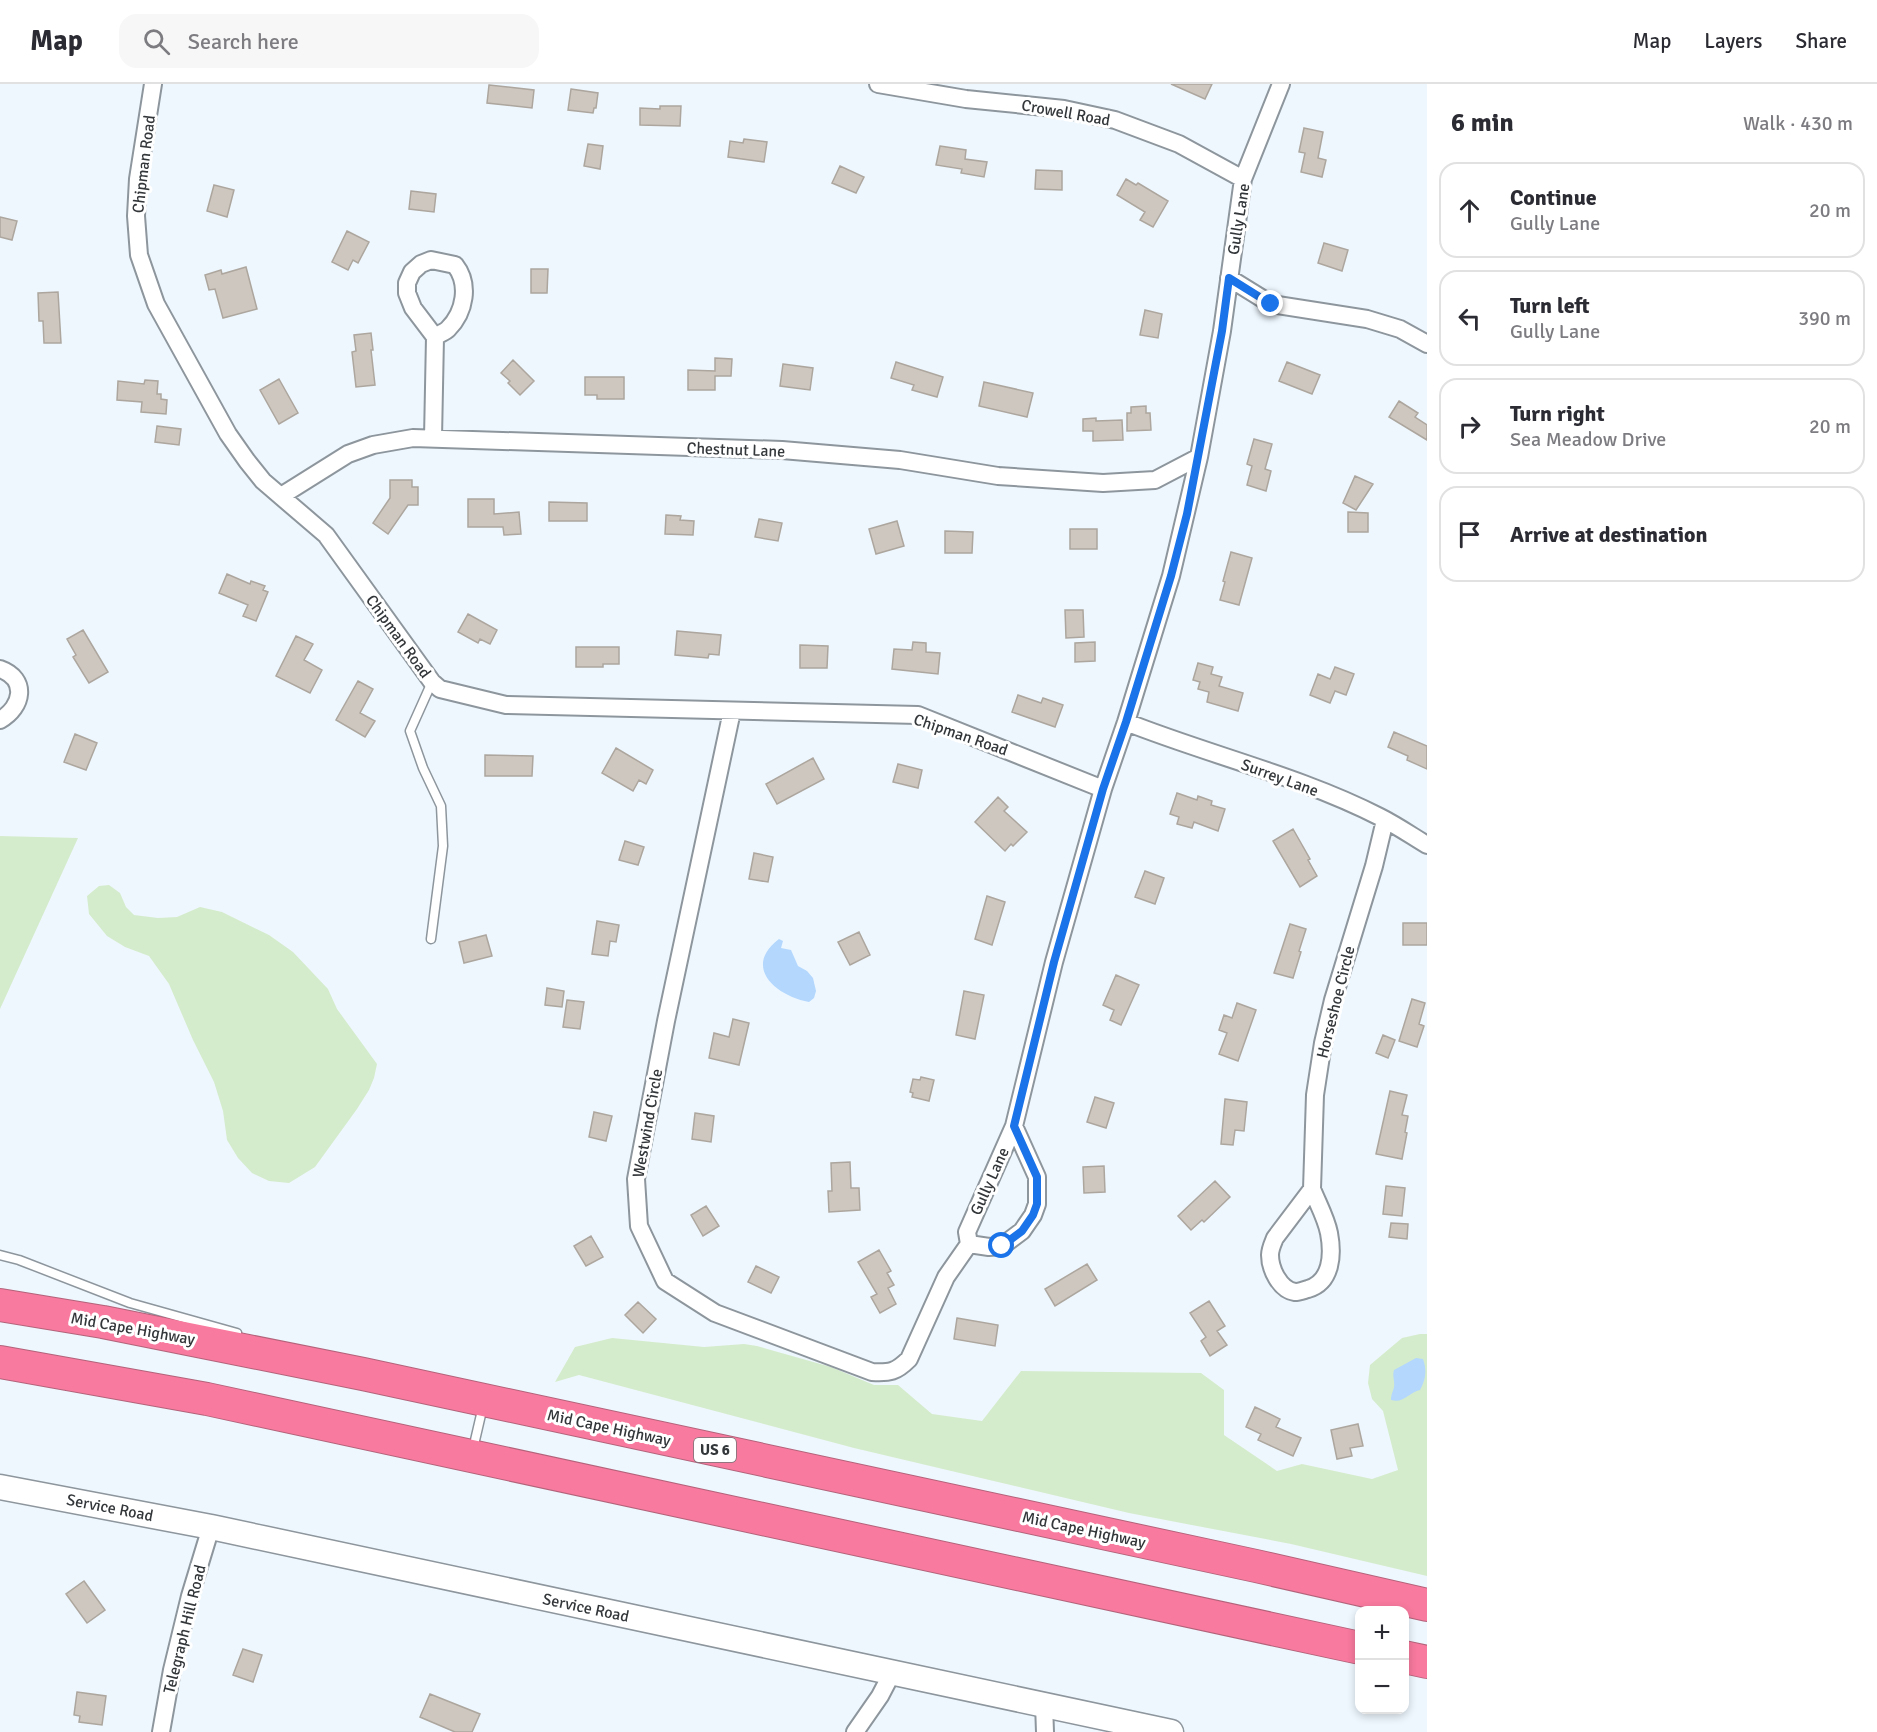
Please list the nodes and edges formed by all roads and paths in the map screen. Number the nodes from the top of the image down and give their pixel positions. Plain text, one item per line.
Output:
1 (153, 84) edge
2 (878, 84) edge
3 (1281, 84) edge
4 (1243, 179) junction
5 (1229, 278) junction
6 (435, 337) junction
7 (1427, 344) edge
8 (433, 438) junction
9 (1199, 457) junction
10 (281, 496) junction
11 (0, 669) edge
12 (432, 682) junction
13 (732, 711) junction
14 (0, 720) edge
15 (1126, 722) junction
16 (1103, 789) junction
17 (1385, 820) junction
18 (1427, 845) edge
19 (431, 939) dead end
20 (1014, 1126) junction
21 (1312, 1190) junction
22 (969, 1244) junction
23 (0, 1255) edge
24 (0, 1305) edge
25 (251, 1337) dead end
26 (304, 1353) dead end
27 (0, 1362) edge
28 (363, 1374) junction
29 (485, 1400) junction
30 (471, 1455) junction
31 (0, 1486) edge
32 (211, 1527) junction
33 (1427, 1605) edge
34 (1355, 1646) edge
35 (1409, 1658) edge
36 (1427, 1662) edge
37 (892, 1672) junction
38 (1044, 1704) junction
39 (161, 1732) edge
40 (855, 1732) edge
41 (1045, 1732) edge
42 (1171, 1732) edge

1 - 10 street, Chipman Road
2 - 4 street, Crowell Road
3 - 4 street, Gully Lane
4 - 5 street, Gully Lane
5 - 7 street
5 - 9 street, Gully Lane
6 - 6 street
6 - 8 street
8 - 9 street, Chestnut Lane
8 - 10 street, Chestnut Lane
9 - 15 street, Gully Lane
10 - 12 street, Chipman Road
11 - 14 street
12 - 13 street, Chipman Road
12 - 19 lane
13 - 16 street, Chipman Road
13 - 22 street, Westwind Circle
15 - 16 street, Gully Lane
15 - 17 street, Surrey Lane
16 - 20 street, Gully Lane
17 - 18 street, Surrey Lane
17 - 21 street, Horseshoe Circle
20 - 22 street, Gully Lane
20 - 22 street, Gully Lane
21 - 21 street, Horseshoe Circle
23 - 25 lane
24 - 28 highway, Mid Cape Highway / US 6
26 - 28 lane
27 - 30 highway
28 - 29 highway, Mid Cape Highway / US 6
29 - 30 lane
29 - 33 highway, Mid Cape Highway / US 6
30 - 34 highway
31 - 32 street, Service Road
32 - 37 street, Service Road
32 - 39 street, Telegraph Hill Road
35 - 36 highway
37 - 38 street, Service Road
37 - 40 street
38 - 41 street
38 - 42 street, Service Road

